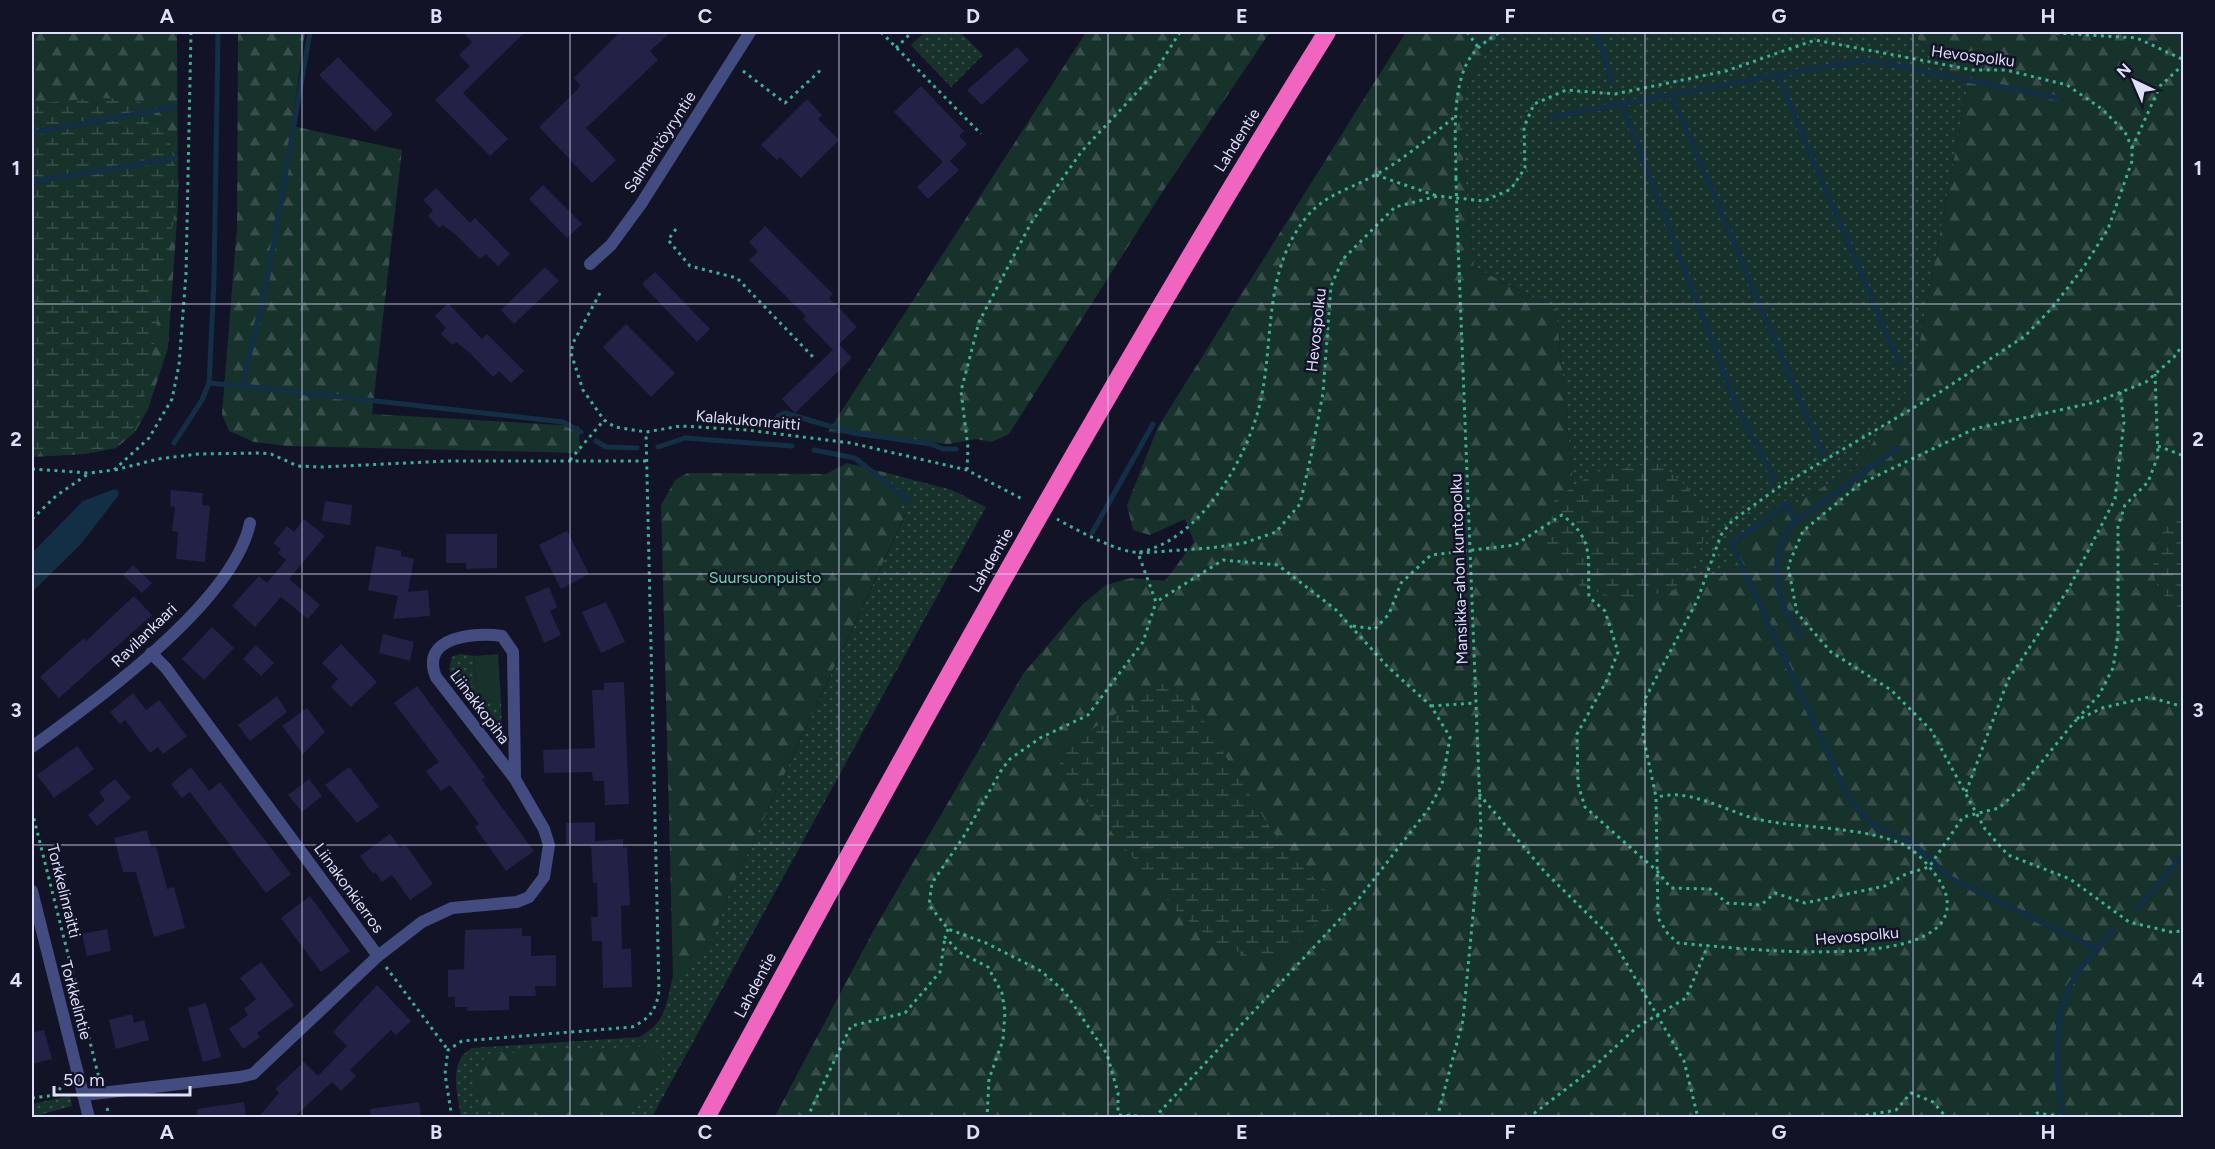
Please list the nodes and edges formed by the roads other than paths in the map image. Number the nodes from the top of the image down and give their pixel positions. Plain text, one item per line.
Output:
1 (750, 32) edge
2 (1327, 32) edge
3 (590, 264) dead end
4 (250, 523) dead end
5 (151, 653) junction
6 (32, 747) edge
7 (515, 779) junction
8 (32, 891) edge
9 (378, 956) junction
10 (84, 1095) junction
11 (89, 1118) edge
12 (706, 1118) edge

1 - 3 street, Salmentöyryntie
2 - 12 highway, Lahdentie
4 - 5 street, Ravilankaari
5 - 6 street, Ravilankaari
5 - 9 street, Liinakonkierros
7 - 7 street, Liinakkopiha
7 - 9 street, Liinakkopiha
8 - 10 street, Torkkelintie
9 - 10 street, Liinakonkierros
10 - 11 street, Torkkelintie

